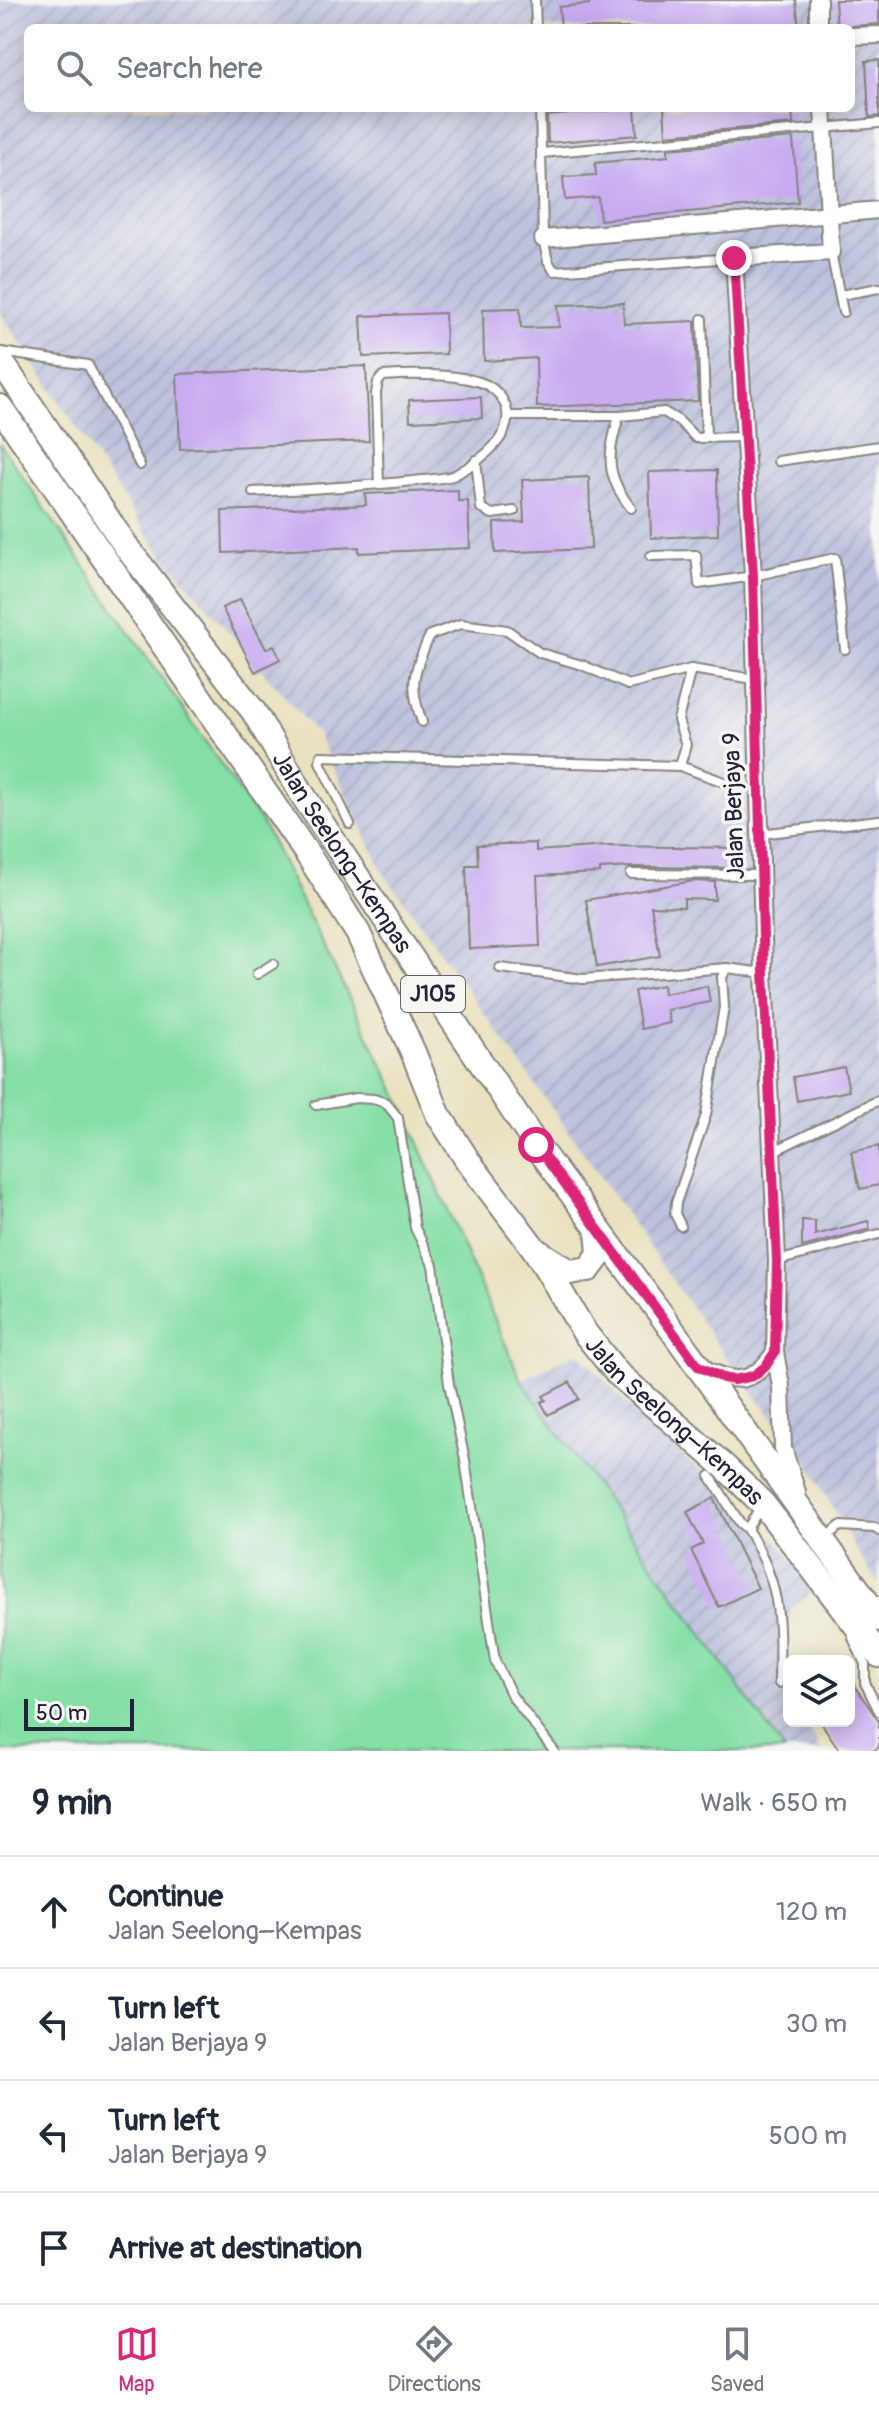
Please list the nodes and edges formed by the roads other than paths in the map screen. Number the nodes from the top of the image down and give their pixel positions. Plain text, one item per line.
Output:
1 (535, 0) edge
2 (818, 0) edge
3 (536, 24) edge
4 (818, 24) edge
5 (879, 35) edge
6 (855, 36) edge
7 (540, 112) edge
8 (823, 112) edge
9 (879, 123) edge
10 (824, 126) junction
11 (542, 153) junction
12 (879, 210) edge
13 (828, 213) junction
14 (543, 239) junction
15 (831, 252) junction
16 (734, 258) junction
17 (879, 288) edge
18 (840, 295) junction
19 (843, 312) dead end
20 (702, 319) dead end
21 (0, 352) edge
22 (0, 360) edge
23 (0, 407) edge
24 (509, 416) junction
25 (619, 416) junction
26 (745, 437) junction
27 (706, 438) junction
28 (879, 446) edge
29 (476, 460) junction
30 (778, 461) dead end
31 (140, 465) dead end
32 (379, 485) junction
33 (253, 492) dead end
34 (631, 508) dead end
35 (514, 511) dead end
36 (651, 556) dead end
37 (753, 576) junction
38 (845, 649) dead end
39 (691, 669) junction
40 (754, 679) junction
41 (422, 722) dead end
42 (680, 766) junction
43 (724, 782) dead end
44 (879, 820) edge
45 (350, 824) dead end
46 (759, 834) junction
47 (631, 874) dead end
48 (761, 875) junction
49 (273, 964) dead end
50 (500, 968) dead end
51 (727, 968) junction
52 (764, 973) junction
53 (257, 974) dead end
54 (879, 1100) edge
55 (316, 1105) dead end
56 (771, 1153) junction
57 (681, 1226) dead end
58 (598, 1230) junction
59 (879, 1234) edge
60 (536, 1251) junction
61 (777, 1261) junction
62 (775, 1352) junction
63 (698, 1366) junction
64 (710, 1476) dead end
65 (763, 1504) junction
66 (803, 1513) junction
67 (747, 1529) junction
68 (879, 1531) edge
69 (823, 1540) junction
70 (829, 1590) junction
71 (879, 1619) edge
72 (879, 1655) edge
73 (779, 1683) dead end
74 (879, 1711) edge
75 (554, 1751) edge

1 - 3 lane
2 - 4 street
5 - 6 street
7 - 11 lane
8 - 10 street
9 - 10 lane
10 - 11 lane
10 - 13 street
11 - 14 lane
12 - 13 street
13 - 14 street
13 - 15 street
14 - 16 lane
15 - 16 street
15 - 18 lane
16 - 26 street, Jalan Berjaya 9
17 - 18 lane
18 - 19 lane
20 - 27 lane
21 - 31 lane
22 - 58 main road, Jalan Seelong–Kempas / J105
23 - 60 main road, Jalan Seelong–Kempas / J105
24 - 25 lane
24 - 29 lane
24 - 32 lane
25 - 27 lane
25 - 34 lane
26 - 27 lane
26 - 37 street, Jalan Berjaya 9
28 - 30 lane
29 - 32 lane
29 - 35 lane
32 - 33 lane
36 - 37 lane
37 - 38 lane
37 - 40 street, Jalan Berjaya 9
39 - 40 lane
39 - 41 lane
39 - 42 lane
40 - 46 street, Jalan Berjaya 9
42 - 43 lane
42 - 45 lane
44 - 46 lane
46 - 48 street, Jalan Berjaya 9
47 - 48 lane
48 - 52 street, Jalan Berjaya 9
49 - 53 lane
50 - 51 lane
51 - 52 lane
51 - 57 lane
52 - 56 street, Jalan Berjaya 9
54 - 56 lane
55 - 75 lane
56 - 61 street, Jalan Berjaya 9
58 - 60 main road
58 - 63 main road, Jalan Seelong–Kempas / J105
59 - 61 lane
60 - 65 main road, Jalan Seelong–Kempas / J105
61 - 62 street, Jalan Berjaya 9
62 - 63 street
62 - 66 street, Jalan Berjaya 9
63 - 66 main road, Jalan Seelong–Kempas / J105
64 - 67 lane
65 - 67 lane
65 - 70 main road, Jalan Seelong–Kempas / J105
66 - 69 main road, Jalan Seelong–Kempas / J105
67 - 73 lane
68 - 69 lane
69 - 71 main road, Jalan Seelong–Kempas / J105
70 - 72 main road, Jalan Seelong–Kempas / J105
70 - 74 lane

